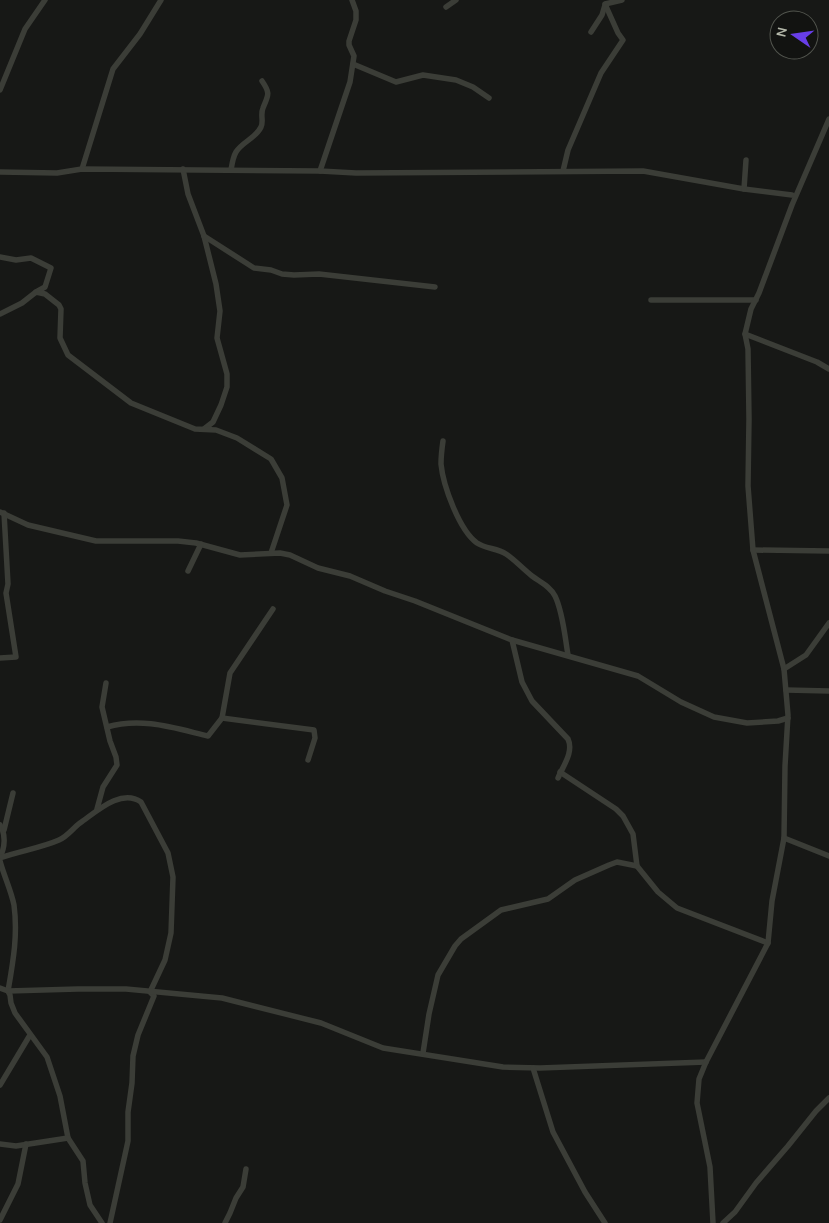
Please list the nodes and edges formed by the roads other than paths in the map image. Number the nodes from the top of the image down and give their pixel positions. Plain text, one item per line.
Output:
1 (45, 0) edge
2 (161, 0) edge
3 (352, 0) edge
4 (456, 0) edge
5 (622, 0) edge
6 (605, 2) edge
7 (446, 7) dead end
8 (591, 32) dead end
9 (353, 64) junction
10 (262, 81) dead end
11 (0, 90) edge
12 (489, 98) dead end
13 (829, 120) edge
14 (746, 160) dead end
15 (82, 169) junction
16 (183, 169) junction
17 (231, 170) junction
18 (320, 171) junction
19 (0, 172) edge
20 (563, 172) junction
21 (744, 188) junction
22 (801, 188) junction
23 (792, 195) junction
24 (792, 205) junction
25 (204, 236) junction
26 (0, 257) edge
27 (435, 287) dead end
28 (36, 292) junction
29 (651, 300) dead end
30 (756, 300) junction
31 (0, 314) edge
32 (745, 334) junction
33 (829, 368) edge
34 (209, 426) junction
35 (202, 430) junction
36 (216, 430) junction
37 (443, 441) dead end
38 (2, 512) edge
39 (201, 544) junction
40 (753, 550) junction
41 (829, 551) edge
42 (272, 554) junction
43 (188, 571) dead end
44 (274, 609) dead end
45 (829, 623) edge
46 (512, 640) junction
47 (568, 656) junction
48 (0, 658) edge
49 (784, 668) junction
50 (106, 683) dead end
51 (786, 690) junction
52 (829, 691) edge
53 (222, 718) junction
54 (788, 718) junction
55 (107, 727) junction
56 (308, 760) dead end
57 (13, 793) dead end
58 (97, 809) junction
59 (2, 827) edge
60 (784, 838) junction
61 (829, 856) edge
62 (0, 859) edge
63 (637, 866) junction
64 (768, 944) junction
65 (0, 988) edge
66 (8, 991) junction
67 (150, 992) junction
68 (30, 1035) junction
69 (424, 1053) junction
70 (706, 1062) junction
71 (533, 1068) junction
72 (0, 1085) edge
73 (829, 1098) edge
74 (68, 1138) junction
75 (0, 1144) edge
76 (26, 1144) junction
77 (246, 1169) dead end
78 (0, 1220) edge
79 (102, 1223) edge
80 (110, 1223) edge
81 (225, 1223) edge
82 (605, 1223) edge
83 (714, 1223) edge
84 (723, 1223) edge

1 - 11 street
2 - 15 street
3 - 9 street
4 - 7 street
5 - 6 street
6 - 8 street
6 - 20 street
9 - 12 street
9 - 18 street
10 - 17 street
13 - 22 street
14 - 21 street
15 - 16 street
15 - 19 street
16 - 17 street
16 - 25 street
17 - 18 street
18 - 20 street
20 - 21 street
21 - 23 street
22 - 23 street
22 - 24 street
23 - 24 street
24 - 30 street
25 - 27 street
25 - 34 street
26 - 28 street
28 - 31 street
28 - 35 street
29 - 30 street
30 - 32 street
32 - 33 street
32 - 40 street
34 - 35 street
34 - 36 street
35 - 36 street
36 - 42 street
37 - 47 street
38 - 39 street
38 - 48 street
39 - 42 street
39 - 43 street
40 - 41 street
40 - 49 street
42 - 46 street
44 - 53 street
45 - 49 street
46 - 47 street
46 - 63 street
47 - 54 street
49 - 51 street
50 - 55 street
51 - 52 street
51 - 54 street
53 - 55 street
53 - 56 street
54 - 60 street
55 - 58 street
57 - 59 street
58 - 62 street
58 - 67 street
59 - 62 street
60 - 61 street
60 - 64 street
62 - 66 street
63 - 64 street
63 - 69 street
64 - 70 street
65 - 66 street
66 - 67 street
66 - 68 street
67 - 69 street
67 - 80 street
68 - 72 street
68 - 74 street
69 - 71 street
70 - 71 street
70 - 83 street
71 - 82 street
73 - 84 street
74 - 76 street
74 - 79 street
75 - 76 street
76 - 78 street
77 - 81 street

